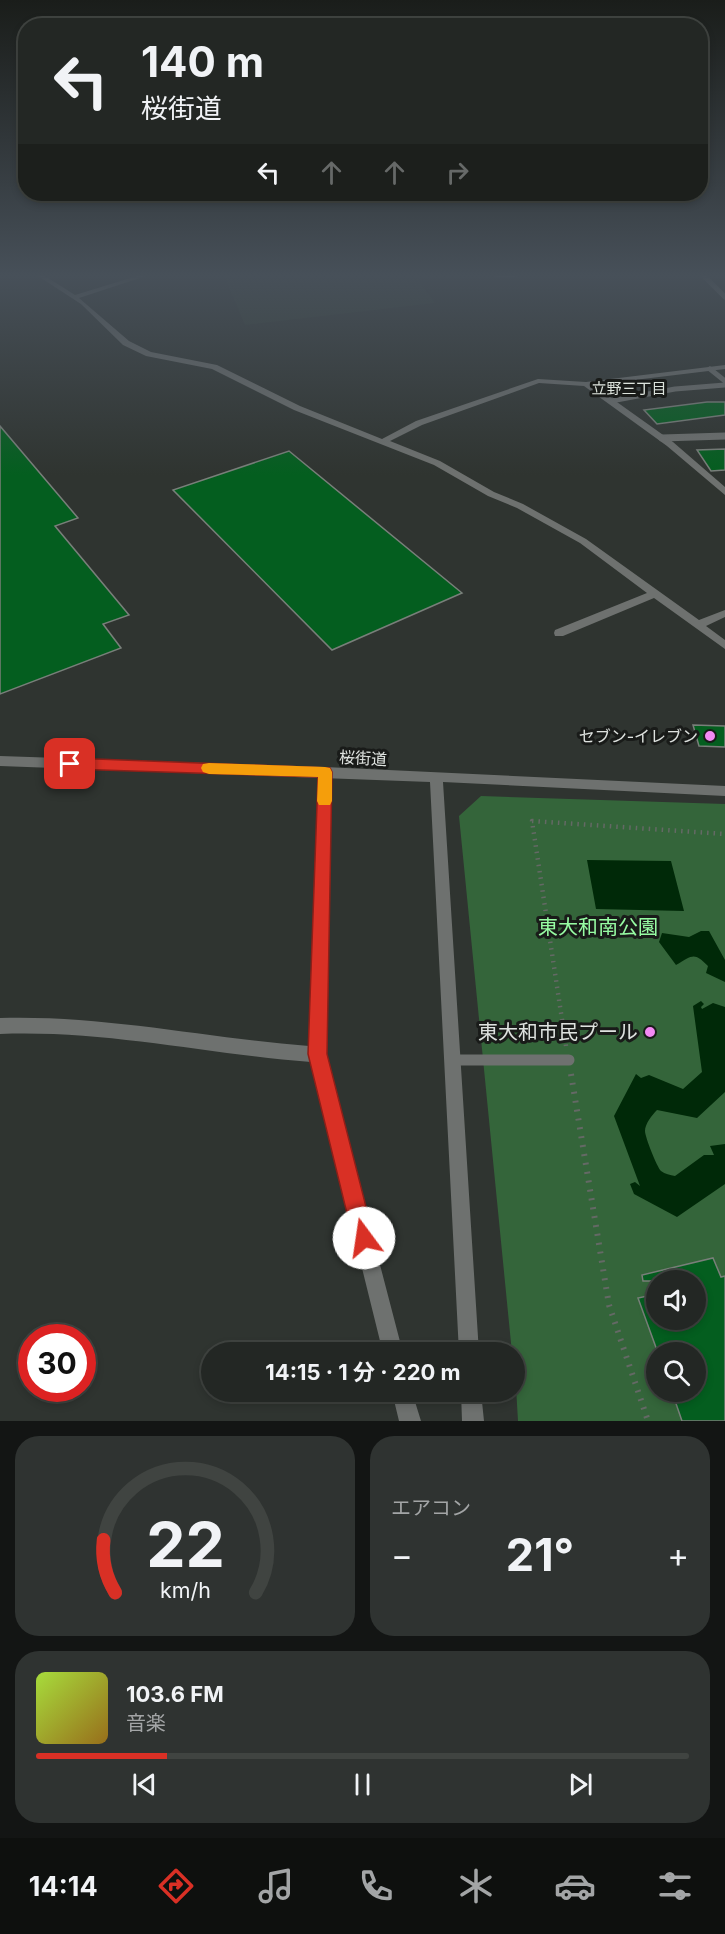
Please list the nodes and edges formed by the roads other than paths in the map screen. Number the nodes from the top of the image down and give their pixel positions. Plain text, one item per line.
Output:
1 (124, 342) edge
2 (725, 367) edge
3 (710, 369) junction
4 (725, 383) edge
5 (586, 384) junction
6 (611, 401) junction
7 (725, 436) edge
8 (662, 438) junction
9 (382, 442) junction
10 (723, 488) edge
11 (655, 594) junction
12 (725, 613) edge
13 (698, 625) junction
14 (559, 633) dead end
15 (725, 645) edge
16 (0, 761) edge
17 (325, 772) junction
18 (436, 778) junction
19 (725, 791) edge
20 (0, 1026) edge
21 (317, 1054) junction
22 (451, 1060) junction
23 (568, 1060) road end
24 (390, 1342) edge
25 (468, 1342) edge
26 (405, 1402) edge
27 (472, 1402) edge
28 (410, 1421) edge
29 (473, 1421) edge

1 - 9 street
2 - 3 street
3 - 4 lane
3 - 5 street
4 - 6 lane
5 - 6 street
5 - 9 street
6 - 8 street
7 - 8 lane
8 - 10 street
9 - 11 street
11 - 13 street
11 - 14 street
12 - 13 street
13 - 15 street
16 - 17 street, 桜街道
17 - 18 street, 桜街道
17 - 21 street
18 - 19 street, 桜街道
18 - 22 street
20 - 21 street
21 - 24 street
22 - 23 lane
22 - 25 street
26 - 28 street
27 - 29 street

